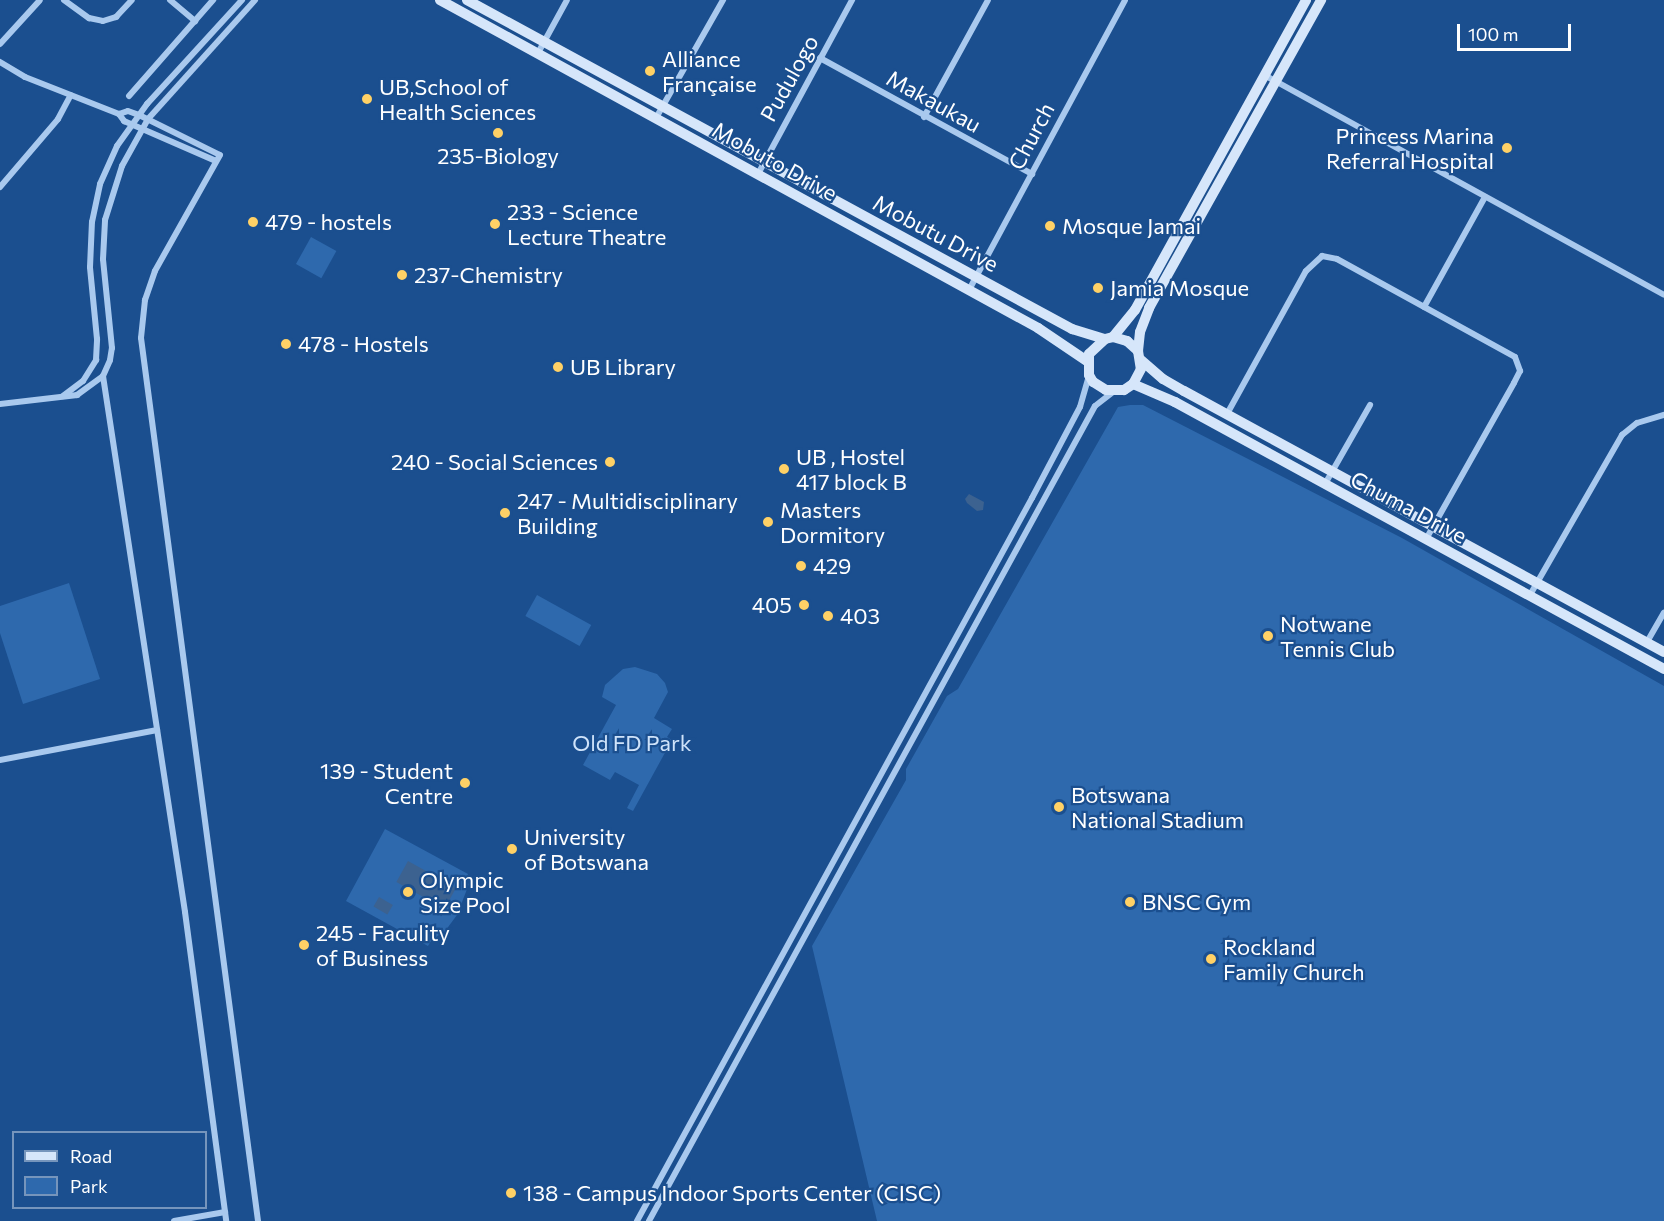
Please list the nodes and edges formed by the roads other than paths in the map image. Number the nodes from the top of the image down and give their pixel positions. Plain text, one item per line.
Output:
1 (40, 0) edge
2 (64, 0) edge
3 (132, 0) edge
4 (170, 0) edge
5 (213, 0) edge
6 (242, 0) edge
7 (255, 0) edge
8 (440, 0) edge
9 (467, 0) edge
10 (567, 0) edge
11 (723, 0) edge
12 (852, 0) edge
13 (988, 0) edge
14 (1125, 0) edge
15 (1306, 0) edge
16 (1321, 0) edge
17 (195, 21) junction
18 (544, 43) junction
19 (0, 44) edge
20 (538, 53) junction
21 (820, 58) junction
22 (0, 62) edge
23 (1266, 76) junction
24 (1277, 82) junction
25 (71, 95) junction
26 (129, 96) dead end
27 (644, 97) junction
28 (638, 108) junction
29 (663, 108) junction
30 (119, 114) junction
31 (139, 115) junction
32 (924, 117) junction
33 (656, 118) junction
34 (148, 119) junction
35 (132, 124) junction
36 (142, 129) junction
37 (218, 158) junction
38 (763, 162) junction
39 (758, 174) junction
40 (1032, 174) junction
41 (0, 175) edge
42 (7, 179) junction
43 (0, 187) edge
44 (1485, 197) junction
45 (976, 277) junction
46 (969, 290) junction
47 (1664, 295) edge
48 (1424, 307) junction
49 (1109, 338) junction
50 (1139, 356) junction
51 (1087, 361) junction
52 (1089, 375) junction
53 (104, 376) junction
54 (1132, 384) junction
55 (1113, 392) junction
56 (62, 397) junction
57 (0, 404) edge
58 (1370, 405) dead end
59 (1227, 414) junction
60 (1664, 415) edge
61 (1332, 471) junction
62 (1325, 483) junction
63 (1433, 526) junction
64 (1426, 539) junction
65 (1538, 582) junction
66 (1530, 595) junction
67 (1664, 612) edge
68 (1647, 642) junction
69 (1664, 652) edge
70 (1664, 669) edge
71 (157, 730) junction
72 (3, 760) edge
73 (742, 1026) junction
74 (751, 1032) junction
75 (675, 1151) junction
76 (686, 1157) junction
77 (225, 1212) junction
78 (174, 1221) edge
79 (226, 1221) edge
80 (258, 1221) edge
81 (637, 1221) edge
82 (649, 1221) edge

1 - 19 street
2 - 3 street
4 - 17 street
5 - 17 street
6 - 31 street
7 - 34 street
8 - 20 main road, Mobuto Drive
9 - 18 main road, Mobutu Drive
10 - 18 street
11 - 29 street
12 - 21 street, Pudulogo
13 - 32 street
14 - 40 street, Church
15 - 23 main road
16 - 24 main road
17 - 26 street
18 - 20 street
18 - 27 main road, Mobutu Drive
20 - 28 main road, Mobuto Drive
21 - 32 street, Makaukau
21 - 38 street, Pudulogo
22 - 25 street
23 - 24 street
23 - 49 main road
24 - 44 street
24 - 50 main road
25 - 30 street
25 - 42 street
27 - 28 main road
27 - 29 main road, Mobutu Drive
28 - 33 main road, Mobuto Drive
29 - 33 street
29 - 38 main road, Mobutu Drive
30 - 31 street
30 - 35 street
31 - 34 street
31 - 35 street
32 - 40 street, Makaukau
33 - 39 main road, Mobuto Drive
34 - 36 street
34 - 37 street
35 - 36 street
35 - 56 street
36 - 37 street
36 - 53 street
37 - 80 street
38 - 39 street, Pudulogo
38 - 45 main road, Mobutu Drive
39 - 46 main road, Mobuto Drive
40 - 45 street, Church
41 - 42 street
42 - 43 street
44 - 47 street
44 - 48 street
45 - 46 street, Church
45 - 49 main road, Mobutu Drive
46 - 51 main road, Mobuto Drive
48 - 59 street
48 - 63 street
49 - 50 main road
49 - 51 main road
50 - 54 main road
50 - 59 main road, Chuma Drive
51 - 52 main road
52 - 55 main road
52 - 73 street
53 - 56 street
53 - 71 street
54 - 55 main road
54 - 62 main road, Chuma Drive
55 - 74 street
56 - 57 street
58 - 61 street
59 - 61 main road, Chuma Drive
60 - 65 street
61 - 62 street
61 - 63 main road, Chuma Drive
62 - 64 main road, Chuma Drive
63 - 64 street
63 - 65 main road, Chuma Drive
64 - 66 main road, Chuma Drive
65 - 66 street
65 - 68 main road, Chuma Drive
66 - 70 main road, Chuma Drive
67 - 68 street
68 - 69 main road, Chuma Drive
71 - 72 street
71 - 77 street
73 - 74 street
73 - 75 street
74 - 76 street
75 - 76 street
75 - 81 street
76 - 82 street
77 - 78 street
77 - 79 street

